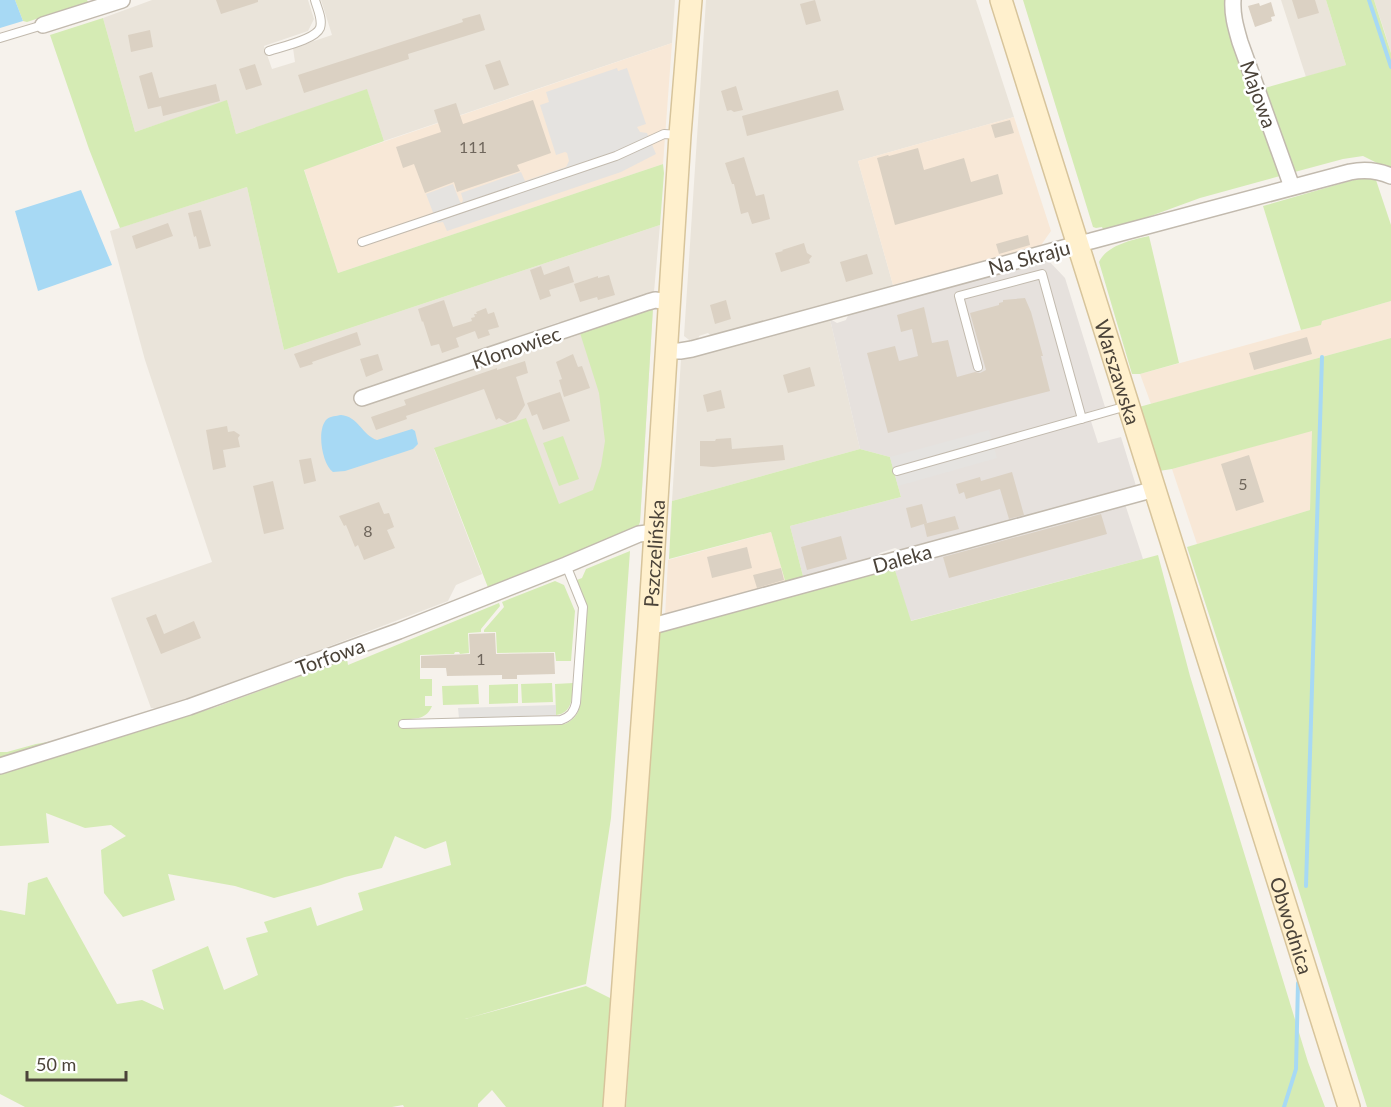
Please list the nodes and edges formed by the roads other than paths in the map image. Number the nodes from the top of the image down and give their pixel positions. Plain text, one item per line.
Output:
1 (122, 0) edge
2 (315, 0) edge
3 (691, 0) edge
4 (1001, 0) edge
5 (1233, 0) edge
6 (43, 25) joint
7 (0, 38) edge
8 (268, 51) dead end
9 (680, 135) junction
10 (1391, 176) edge
11 (1292, 187) junction
12 (362, 242) dead end
13 (1078, 244) junction
14 (670, 302) junction
15 (667, 351) junction
16 (978, 367) dead end
17 (362, 398) dead end
18 (1128, 406) junction
19 (1082, 419) junction
20 (897, 471) dead end
21 (1155, 489) junction
22 (655, 532) junction
23 (566, 565) junction
24 (649, 627) junction
25 (404, 724) dead end
26 (1235, 746) joint
27 (0, 766) edge
28 (614, 1107) edge
29 (1349, 1107) edge

1 - 6 street
2 - 8 lane
3 - 9 main road, Pszczelińska
4 - 13 main road, Warszawska
5 - 11 street, Majowa
6 - 7 lane
9 - 12 lane
9 - 14 main road, Pszczelińska
10 - 11 street, Na Skraju
11 - 13 street, Na Skraju
13 - 15 street, Na Skraju
13 - 18 main road, Warszawska
14 - 15 main road, Pszczelińska
14 - 17 street, Klonowiec
15 - 22 main road, Pszczelińska
16 - 19 lane
18 - 19 lane
18 - 21 main road, Warszawska
19 - 20 lane
21 - 24 street, Daleka
21 - 26 main road, Warszawska
22 - 23 street, Torfowa
22 - 24 main road, Pszczelińska
23 - 25 lane
23 - 27 street, Torfowa
24 - 28 main road, Pszczelińska
26 - 29 main road, Obwodnica

